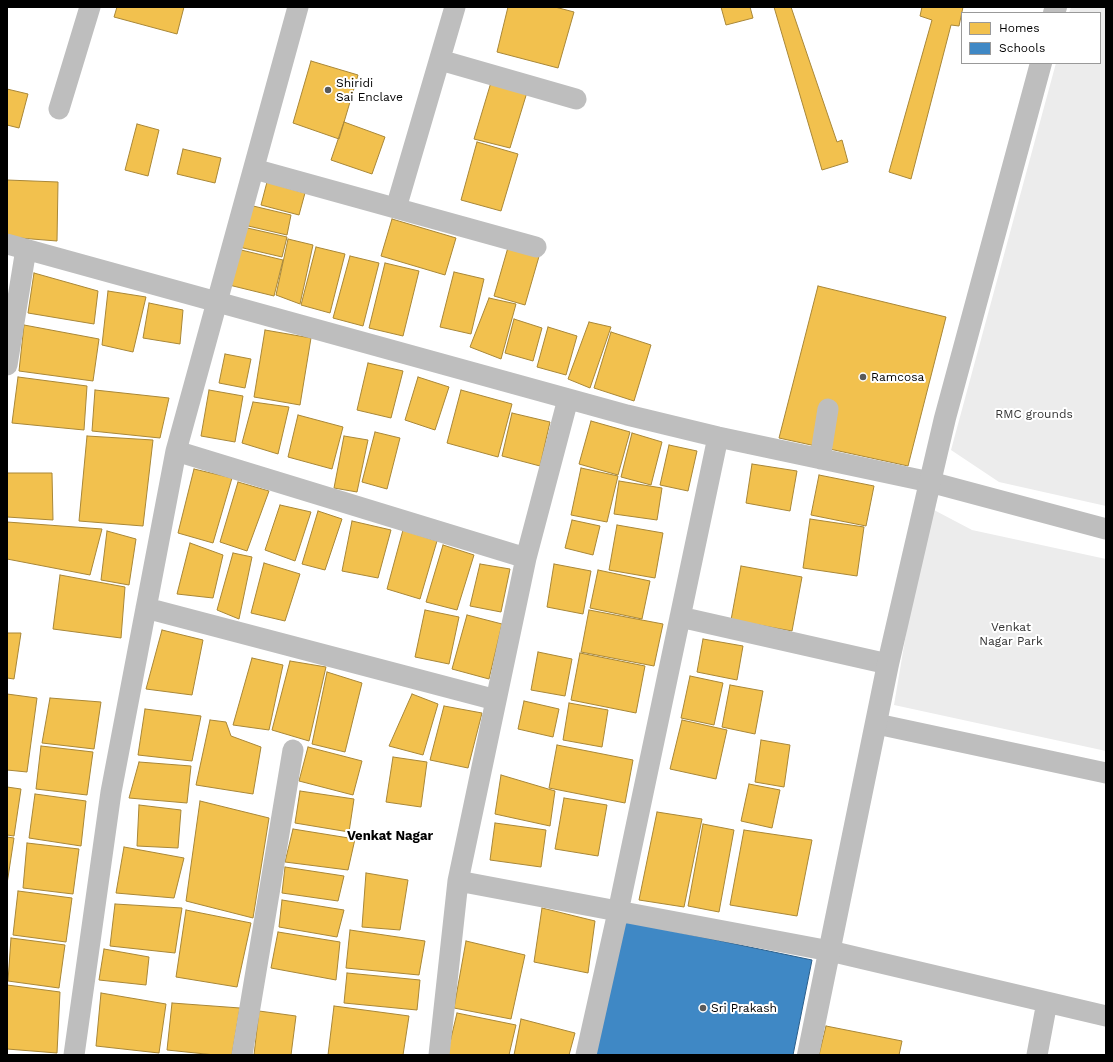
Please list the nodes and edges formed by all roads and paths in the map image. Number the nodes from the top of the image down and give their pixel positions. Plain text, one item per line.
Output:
1 (90, 7) edge
2 (298, 7) edge
3 (455, 7) edge
4 (440, 60) junction
5 (1041, 64) edge
6 (576, 99) dead end
7 (59, 109) dead end
8 (254, 169) junction
9 (396, 208) junction
10 (16, 247) edge
11 (536, 247) dead end
12 (217, 302) junction
13 (7, 365) edge
14 (568, 399) junction
15 (828, 409) dead end
16 (718, 437) junction
17 (176, 451) junction
18 (820, 459) junction
19 (930, 482) junction
20 (1106, 529) edge
21 (526, 558) junction
22 (146, 608) junction
23 (680, 618) junction
24 (888, 664) junction
25 (496, 700) junction
26 (877, 724) junction
27 (293, 750) dead end
28 (1106, 774) edge
29 (458, 881) junction
30 (618, 912) junction
31 (830, 951) junction
32 (1047, 1002) junction
33 (1106, 1016) edge
34 (74, 1055) edge
35 (242, 1055) edge
36 (439, 1055) edge
37 (586, 1055) edge
38 (808, 1055) edge
39 (1037, 1055) edge

1 - 7 street
2 - 8 street
3 - 4 street
4 - 6 street
4 - 9 street
5 - 19 street
8 - 9 street
8 - 12 street
9 - 11 street
10 - 12 street
10 - 13 street
12 - 14 street
12 - 17 street
14 - 16 street
14 - 21 street
15 - 18 street
16 - 18 street
16 - 23 street
17 - 21 street
17 - 22 street
18 - 19 street
19 - 20 street
19 - 24 street
21 - 25 street
22 - 25 street
22 - 34 street
23 - 24 street
23 - 30 street
24 - 26 street
25 - 29 street
26 - 28 street
26 - 31 street
27 - 35 street
29 - 30 street
29 - 36 street
30 - 31 street
30 - 37 street
31 - 32 street
31 - 38 street
32 - 33 street
32 - 39 street

